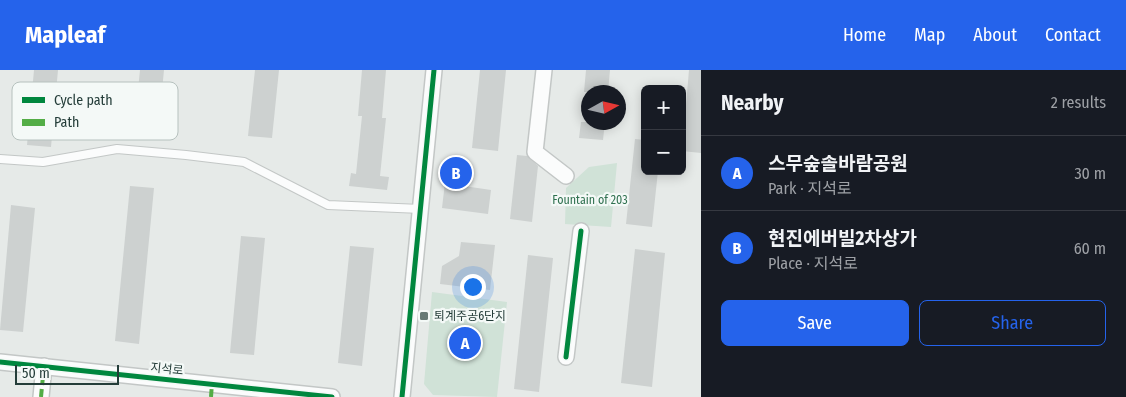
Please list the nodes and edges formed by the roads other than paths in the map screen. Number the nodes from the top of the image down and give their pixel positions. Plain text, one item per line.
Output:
1 (434, 70) edge
2 (544, 70) edge
3 (0, 159) edge
4 (566, 176) dead end
5 (422, 208) junction
6 (581, 231) dead end
7 (566, 356) dead end
8 (0, 362) edge
9 (44, 366) junction
10 (212, 390) edge
11 (41, 397) edge
12 (332, 397) edge
13 (402, 397) edge

1 - 5 street
2 - 4 street
3 - 5 lane
5 - 13 street
6 - 7 street
8 - 9 street, 지석로
9 - 10 street, 지석로
9 - 11 street
10 - 12 street, 지석로

